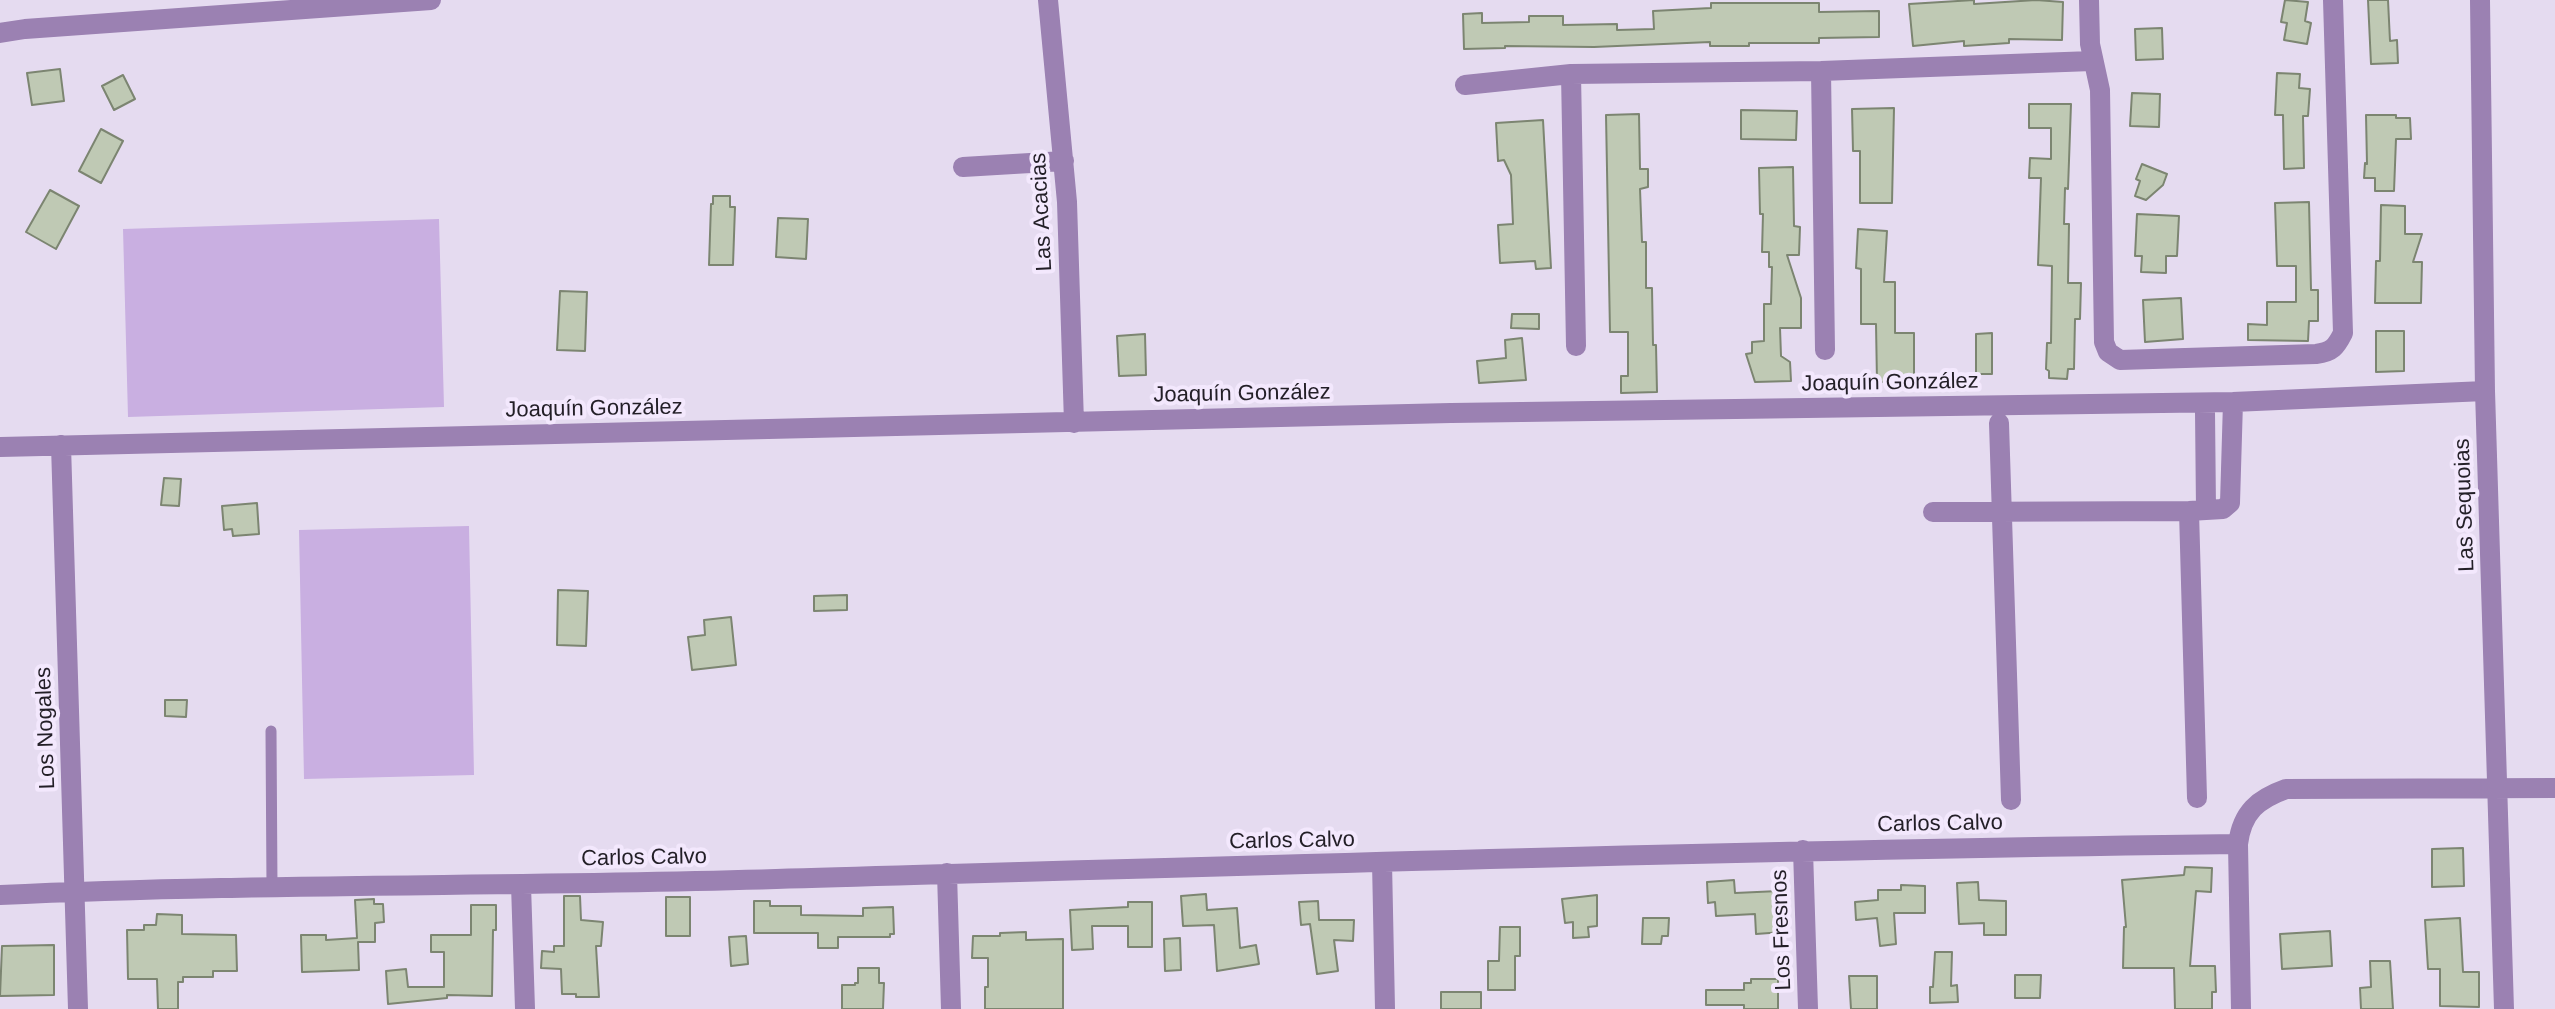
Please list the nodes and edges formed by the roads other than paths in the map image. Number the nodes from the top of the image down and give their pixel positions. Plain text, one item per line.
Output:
1 (431, 0) edge
2 (1048, 0) edge
3 (2089, 0) edge
4 (2333, 0) edge
5 (2480, 0) edge
6 (0, 33) edge
7 (2092, 61) junction
8 (1821, 71) junction
9 (1571, 74) junction
10 (1465, 85) dead end
11 (1064, 161) junction
12 (963, 167) dead end
13 (1576, 346) dead end
14 (1825, 350) dead end
15 (2485, 391) junction
16 (2233, 402) junction
17 (2205, 411) dead end
18 (1074, 423) junction
19 (1999, 423) dead end
20 (61, 445) junction
21 (0, 447) edge
22 (2198, 510) junction
23 (1933, 512) dead end
24 (2001, 513) junction
25 (271, 731) dead end
26 (2498, 788) junction
27 (2555, 788) edge
28 (2197, 798) dead end
29 (2011, 800) dead end
30 (2238, 844) junction
31 (1803, 850) junction
32 (1382, 862) junction
33 (947, 873) junction
34 (521, 885) junction
35 (272, 888) junction
36 (76, 891) junction
37 (0, 895) edge
38 (78, 1009) edge
39 (525, 1009) edge
40 (951, 1009) edge
41 (1385, 1009) edge
42 (1808, 1009) edge
43 (2241, 1009) edge
44 (2504, 1009) edge

1 - 6 street
2 - 11 street, Las Acacias
3 - 7 street
4 - 7 street
5 - 15 street, Las Sequoias
7 - 8 street
8 - 9 street
8 - 14 street
9 - 10 street
9 - 13 street
11 - 12 street
11 - 18 street, Las Acacias
15 - 16 street, Joaquín González
15 - 26 street, Las Sequoias
16 - 18 street, Joaquín González
16 - 22 street
17 - 22 street
18 - 20 street, Joaquín González
19 - 24 street
20 - 21 street, Joaquín González
20 - 36 street, Los Nogales
22 - 24 street
22 - 28 street
23 - 24 street
24 - 29 street
25 - 35 lane
26 - 27 street
26 - 30 street
26 - 44 street, Las Sequoias
30 - 31 street, Carlos Calvo
30 - 43 street
31 - 32 street, Carlos Calvo
31 - 42 street, Los Fresnos
32 - 33 street, Carlos Calvo
32 - 41 street
33 - 34 street, Carlos Calvo
33 - 40 street
34 - 35 street, Carlos Calvo
34 - 39 street
35 - 36 street, Carlos Calvo
36 - 37 street, Carlos Calvo
36 - 38 street, Los Nogales

